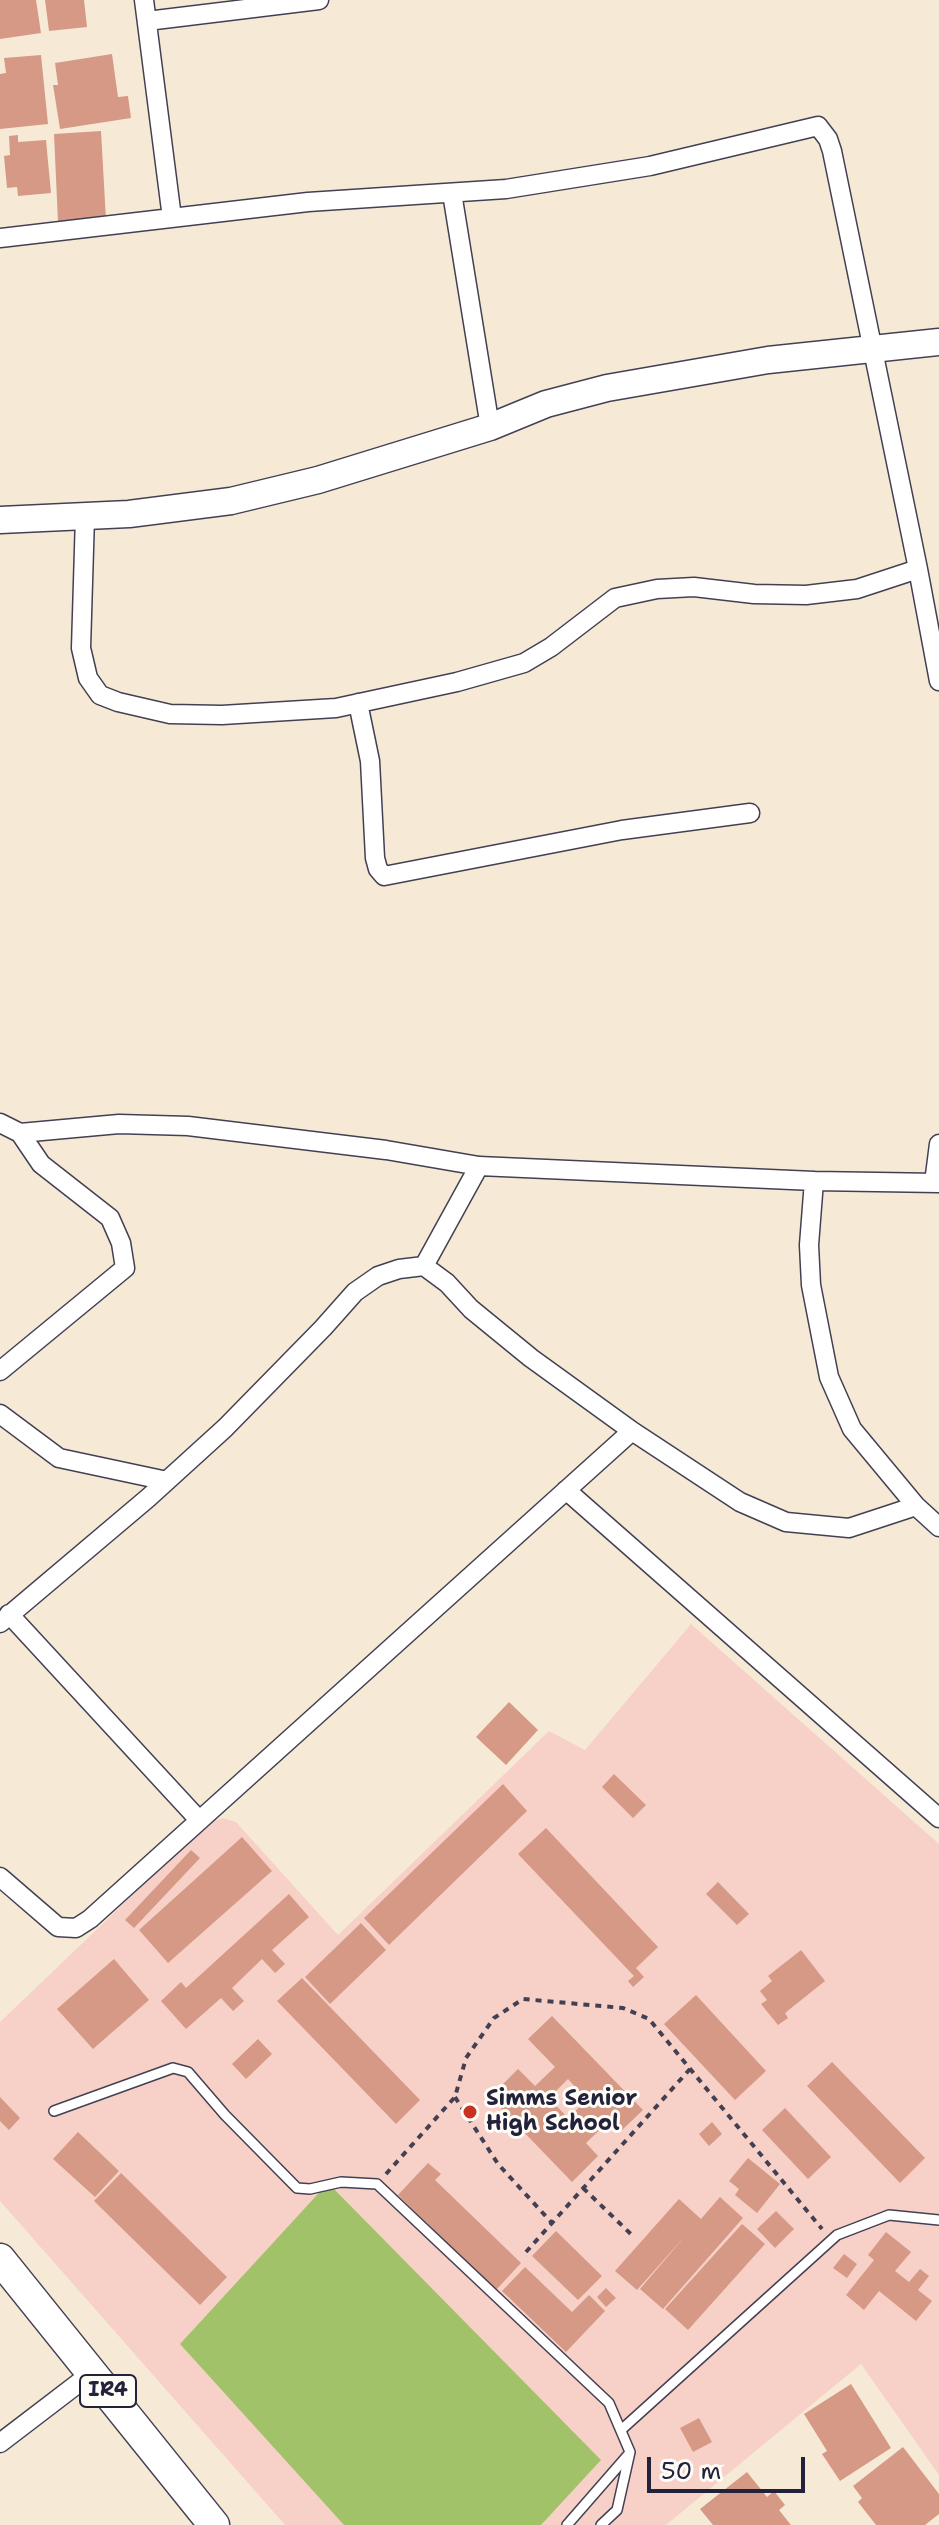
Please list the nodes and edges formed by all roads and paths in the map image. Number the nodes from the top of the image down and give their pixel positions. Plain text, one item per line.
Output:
1 (144, 0) edge
2 (319, 0) edge
3 (147, 21) junction
4 (452, 193) junction
5 (172, 218) junction
6 (0, 238) edge
7 (939, 342) edge
8 (871, 350) junction
9 (490, 427) junction
10 (85, 516) junction
11 (0, 520) edge
12 (918, 569) junction
13 (939, 681) edge
14 (358, 703) junction
15 (750, 813) dead end
16 (0, 1123) edge
17 (20, 1133) junction
18 (939, 1144) edge
19 (479, 1166) junction
20 (814, 1181) junction
21 (936, 1183) edge
22 (424, 1266) junction
23 (0, 1371) edge
24 (0, 1414) edge
25 (632, 1431) junction
26 (167, 1481) junction
27 (566, 1490) junction
28 (916, 1506) junction
29 (939, 1527) edge
30 (5, 1618) edge
31 (939, 1818) edge
32 (199, 1820) junction
33 (0, 1877) edge
34 (690, 2069) junction
35 (455, 2097) junction
36 (54, 2111) dead end
37 (377, 2184) junction
38 (583, 2188) junction
39 (939, 2220) edge
40 (552, 2223) junction
41 (634, 2237) dead end
42 (831, 2240) junction
43 (526, 2252) dead end
44 (0, 2259) edge
45 (93, 2372) junction
46 (621, 2430) junction
47 (0, 2443) edge
48 (630, 2452) junction
49 (214, 2525) edge
50 (567, 2525) edge
51 (601, 2525) edge

1 - 3 street
2 - 3 street
3 - 5 street
4 - 5 street
4 - 8 street
4 - 9 street
5 - 6 street
7 - 8 street
8 - 9 street
8 - 12 street
9 - 10 street
10 - 11 street
10 - 14 street
12 - 13 street
12 - 14 street
14 - 15 street
16 - 17 street
17 - 19 street
17 - 23 street
18 - 21 street
19 - 20 street
19 - 22 street
20 - 21 street
20 - 28 street
22 - 25 street
22 - 26 street
24 - 26 street
25 - 27 street
25 - 28 street
26 - 30 street
27 - 31 street
27 - 32 street
28 - 29 street
30 - 32 street
32 - 33 street
34 - 35 path
34 - 38 path
34 - 42 path
35 - 37 path
35 - 40 path
36 - 37 lane
37 - 46 lane
38 - 40 path
38 - 41 path
39 - 42 lane
40 - 43 path
42 - 46 lane
44 - 45 main road, IR4
45 - 47 street
45 - 49 main road, IR4
46 - 48 lane
48 - 50 lane
48 - 51 lane

